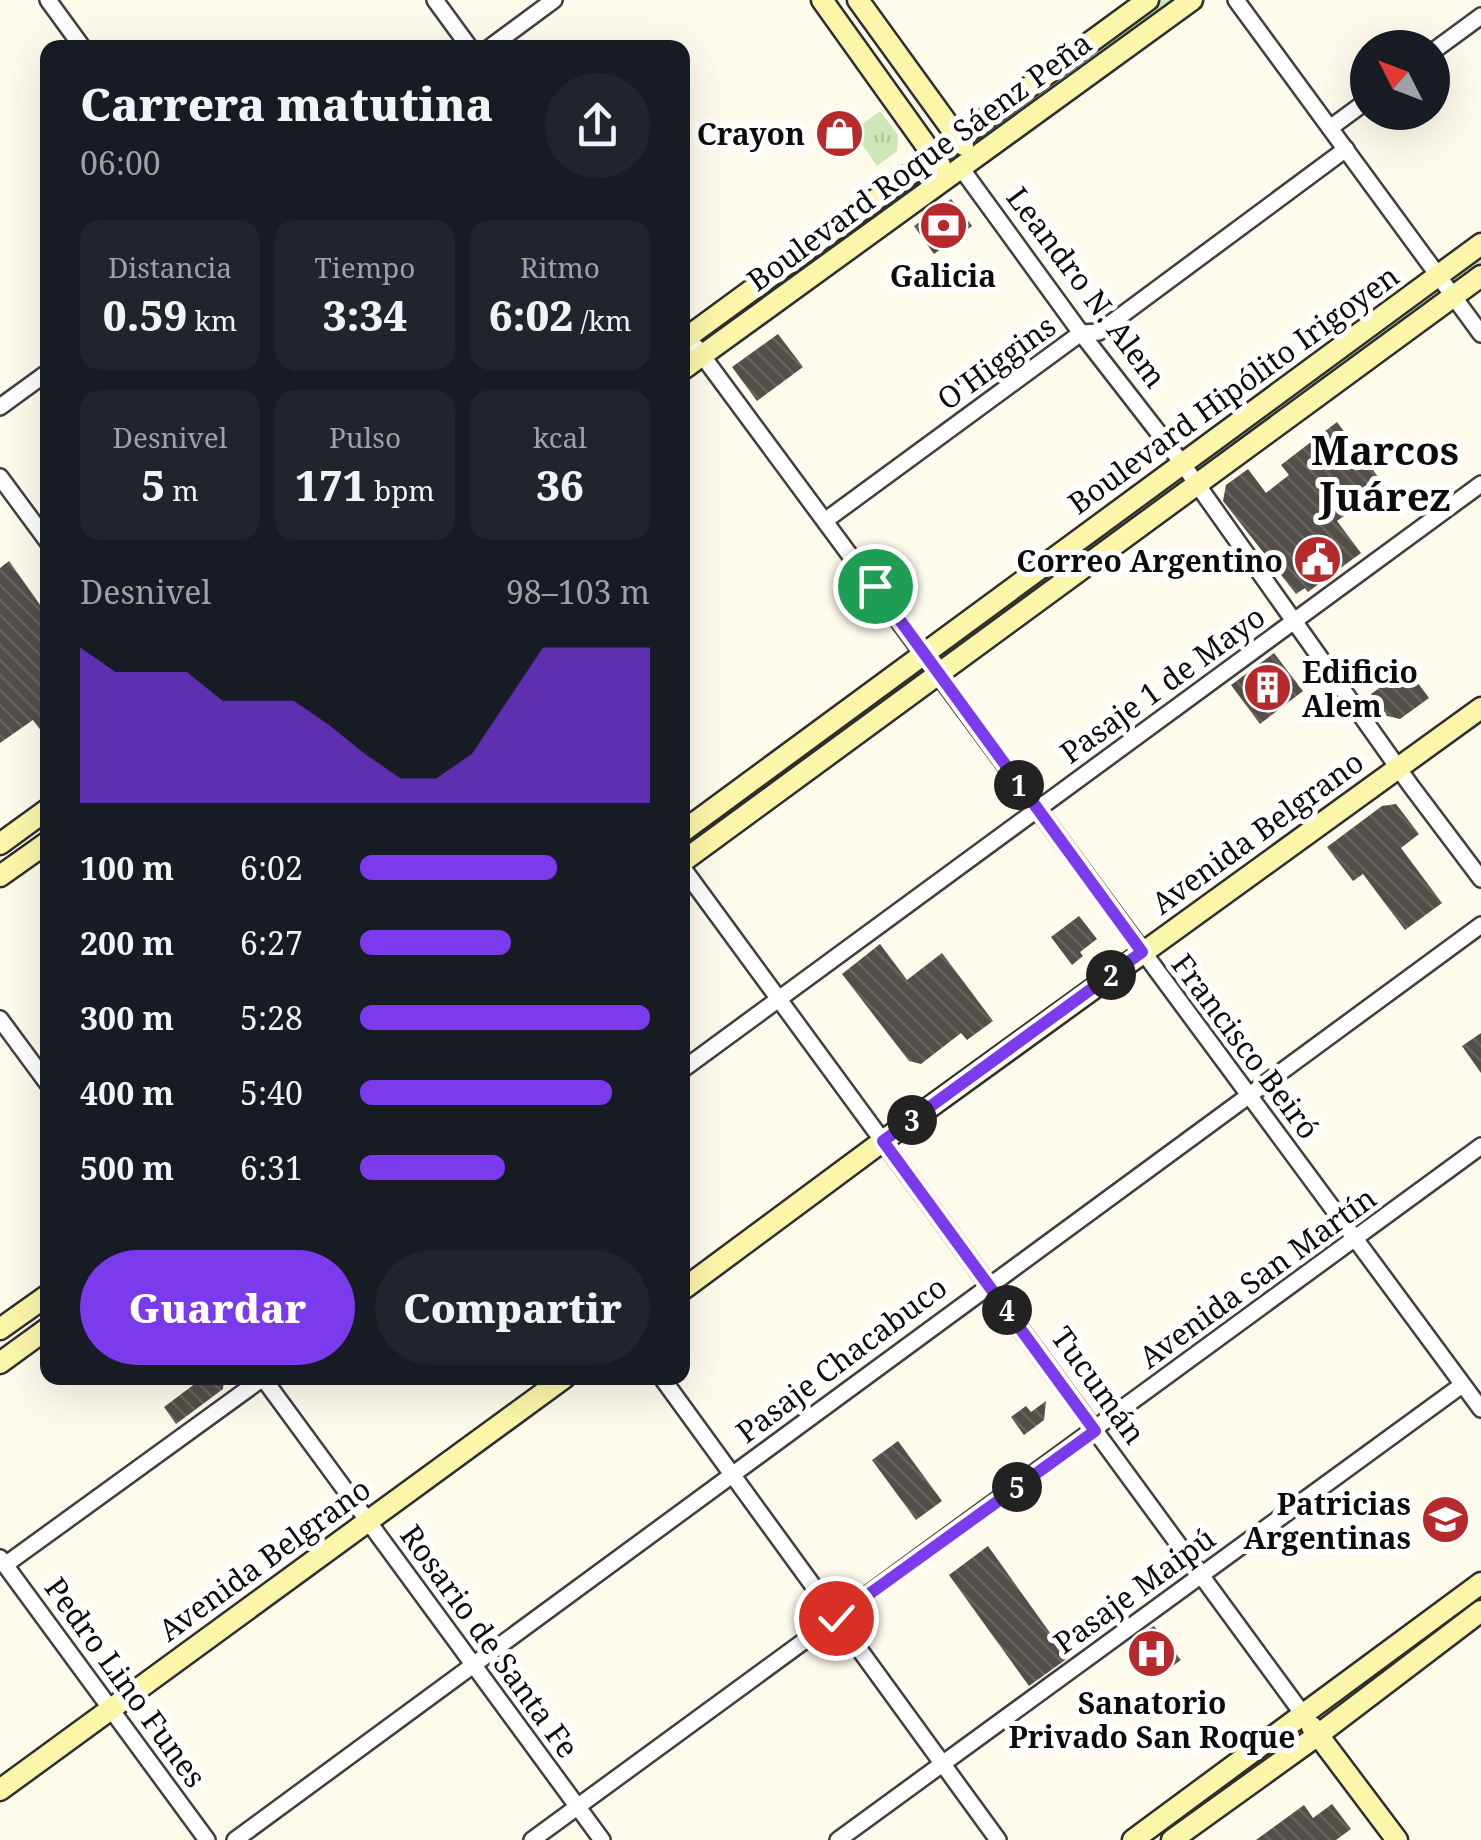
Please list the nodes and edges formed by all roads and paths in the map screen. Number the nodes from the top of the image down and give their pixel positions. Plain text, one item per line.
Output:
1 (48, 0) edge
2 (435, 0) edge
3 (554, 0) edge
4 (822, 0) edge
5 (858, 0) edge
6 (1148, 0) edge
7 (1192, 0) edge
8 (1236, 0) edge
9 (1481, 16) edge
10 (1450, 39) edge
11 (77, 40) edge
12 (464, 40) edge
13 (501, 40) edge
14 (1350, 113) edge
15 (1330, 128) junction
16 (957, 137) junction
17 (1346, 149) junction
18 (933, 154) junction
19 (961, 167) junction
20 (1481, 244) edge
21 (1439, 275) junction
22 (1481, 276) edge
23 (1454, 295) junction
24 (690, 331) edge
25 (1081, 334) junction
26 (1481, 334) edge
27 (690, 341) edge
28 (702, 355) junction
29 (690, 364) edge
30 (40, 378) edge
31 (0, 407) edge
32 (1182, 464) junction
33 (0, 478) edge
34 (1481, 484) edge
35 (1197, 486) junction
36 (826, 520) junction
37 (40, 531) edge
38 (1294, 621) junction
39 (923, 652) junction
40 (940, 674) junction
41 (1481, 708) edge
42 (1398, 768) junction
43 (1036, 810) junction
44 (40, 815) edge
45 (690, 826) edge
46 (0, 844) edge
47 (40, 848) edge
48 (690, 858) edge
49 (690, 875) edge
50 (0, 876) edge
51 (1481, 879) edge
52 (1481, 925) edge
53 (1142, 952) junction
54 (779, 998) junction
55 (0, 1019) edge
56 (690, 1064) edge
57 (40, 1073) edge
58 (1248, 1094) junction
59 (883, 1141) junction
60 (1481, 1146) edge
61 (1356, 1238) junction
62 (690, 1284) edge
63 (988, 1284) junction
64 (40, 1301) edge
65 (0, 1329) edge
66 (40, 1334) edge
67 (0, 1363) edge
68 (252, 1385) edge
69 (267, 1385) edge
70 (554, 1385) edge
71 (667, 1385) edge
72 (1462, 1385) junction
73 (1481, 1409) edge
74 (1095, 1431) junction
75 (732, 1474) junction
76 (368, 1520) junction
77 (3, 1562) edge
78 (1201, 1575) junction
79 (1481, 1582) edge
80 (1481, 1611) edge
81 (836, 1618) junction
82 (472, 1664) junction
83 (113, 1708) junction
84 (1302, 1713) junction
85 (1318, 1735) junction
86 (943, 1764) junction
87 (0, 1790) edge
88 (578, 1807) junction
89 (207, 1840) edge
90 (235, 1840) edge
91 (532, 1840) edge
92 (602, 1840) edge
93 (838, 1840) edge
94 (998, 1840) edge
95 (1133, 1840) edge
96 (1172, 1840) edge
97 (1398, 1840) edge

1 - 11 street
2 - 12 street
3 - 13 street
4 - 18 street, Leandro N. Alem
5 - 16 street, Leandro N. Alem
6 - 16 street, Boulevard Roque Sáenz Peña
7 - 19 street, Boulevard Roque Sáenz Peña
8 - 15 street
9 - 10 street
14 - 15 street
15 - 17 street
16 - 18 street, Boulevard Roque Sáenz Peña
16 - 19 street, Leandro N. Alem
17 - 21 street
17 - 25 street, O'Higgins
18 - 19 street, Leandro N. Alem
18 - 24 street, Boulevard Roque Sáenz Peña
19 - 25 street, Leandro N. Alem
19 - 28 street, Boulevard Roque Sáenz Peña
20 - 21 street, Boulevard Hipólito Irigoyen
21 - 23 street
21 - 32 street, Boulevard Hipólito Irigoyen
22 - 23 street, Boulevard Hipólito Irigoyen
23 - 26 street
23 - 35 street, Boulevard Hipólito Irigoyen
25 - 32 street, Leandro N. Alem
25 - 36 street, O'Higgins
27 - 28 street, Francisco Beiró
28 - 29 street, Boulevard Roque Sáenz Peña
28 - 36 street, Francisco Beiró
30 - 31 street
32 - 35 street, Leandro N. Alem
32 - 39 street, Boulevard Hipólito Irigoyen
33 - 37 street
34 - 38 street, Pasaje 1 de Mayo
35 - 38 street, Leandro N. Alem
35 - 40 street, Boulevard Hipólito Irigoyen
36 - 39 street, Francisco Beiró
38 - 42 street, Leandro N. Alem
38 - 43 street, Pasaje 1 de Mayo
39 - 40 street, Francisco Beiró
39 - 45 street, Boulevard Hipólito Irigoyen
40 - 43 street, Francisco Beiró
40 - 48 street, Boulevard Hipólito Irigoyen
41 - 42 street, Avenida Belgrano
42 - 51 street, Leandro N. Alem
42 - 53 street, Avenida Belgrano
43 - 53 street, Francisco Beiró
43 - 54 street, Pasaje 1 de Mayo
44 - 46 street
47 - 50 street
49 - 54 street, Tucumán
52 - 58 street, Pasaje Chacabuco
53 - 58 street, Francisco Beiró
53 - 59 street, Avenida Belgrano
54 - 56 street, Pasaje 1 de Mayo
54 - 59 street, Tucumán
55 - 57 street
58 - 61 street, Francisco Beiró
58 - 63 street, Pasaje Chacabuco
59 - 62 street, Avenida Belgrano
59 - 63 street, Tucumán
60 - 61 street, Avenida San Martín
61 - 72 street, Francisco Beiró
61 - 74 street, Avenida San Martín
63 - 74 street, Tucumán
63 - 75 street, Pasaje Chacabuco
64 - 65 street
66 - 67 street
68 - 77 street
69 - 76 street, Rosario de Santa Fe
70 - 76 street, Avenida Belgrano
71 - 75 street
72 - 73 street, Francisco Beiró
72 - 78 street, Pasaje Maipú
74 - 78 street, Tucumán
74 - 81 street, Avenida San Martín
75 - 81 street
75 - 82 street, Pasaje Chacabuco
76 - 82 street, Rosario de Santa Fe
76 - 83 street, Avenida Belgrano
77 - 83 street, Pedro Lino Funes
78 - 84 street, Tucumán
78 - 86 street, Pasaje Maipú
79 - 84 street
80 - 85 street
81 - 86 street
81 - 88 street, Avenida San Martín
82 - 88 street, Rosario de Santa Fe
82 - 90 street, Pasaje Chacabuco
83 - 87 street, Avenida Belgrano
83 - 89 street, Pedro Lino Funes
84 - 85 street, Tucumán
84 - 95 street
85 - 96 street
85 - 97 street, Tucumán
86 - 93 street, Pasaje Maipú
86 - 94 street
88 - 91 street, Avenida San Martín
88 - 92 street, Rosario de Santa Fe

